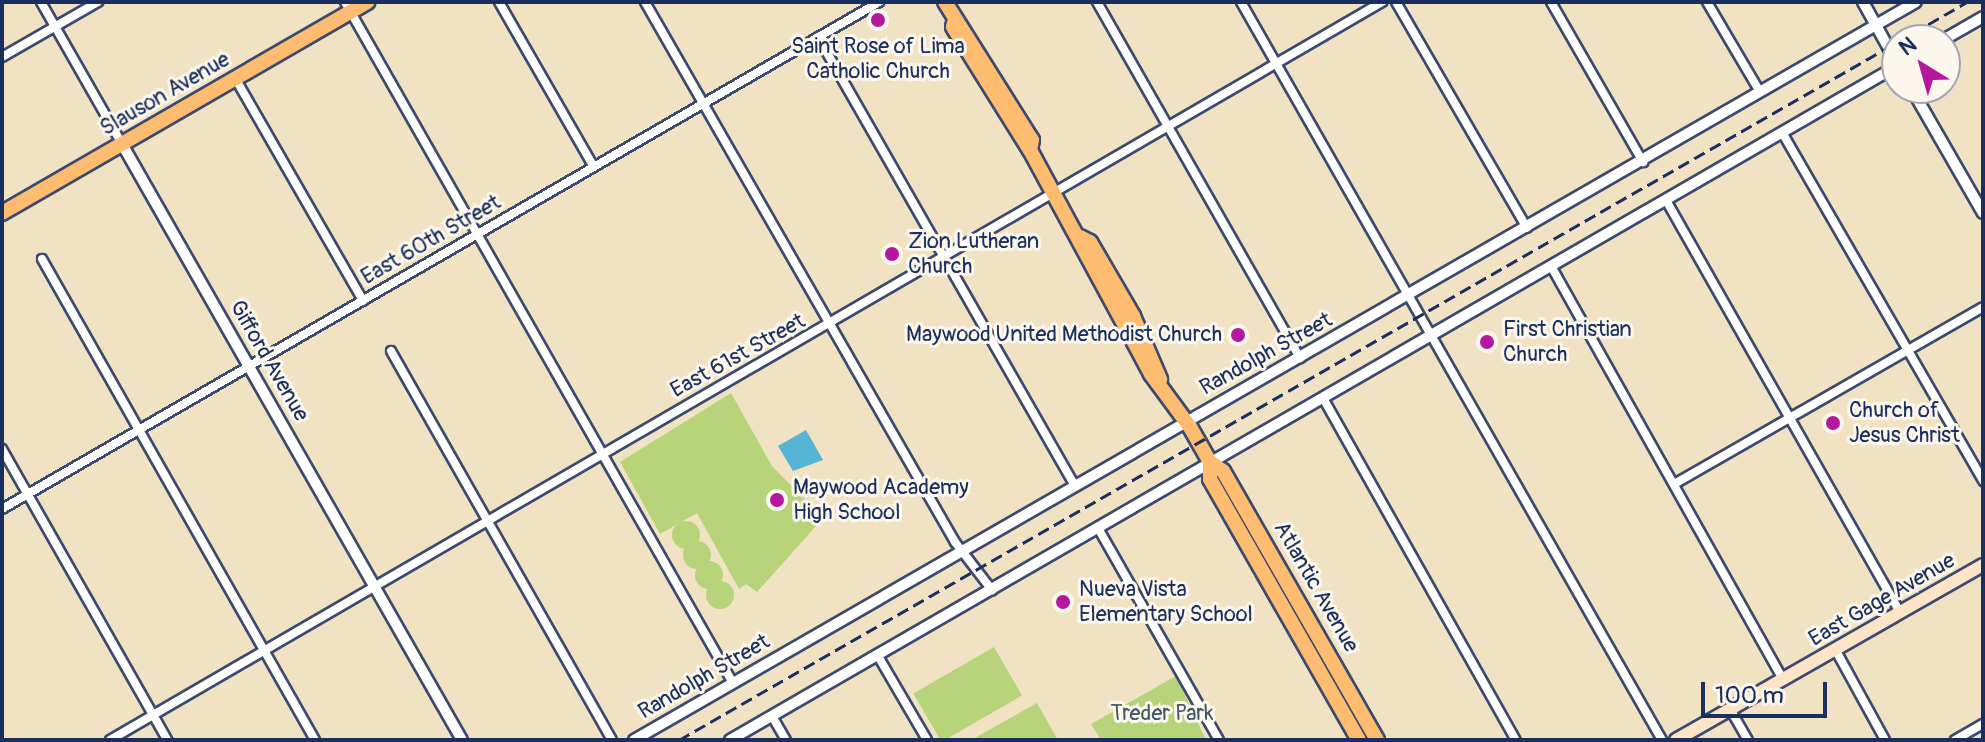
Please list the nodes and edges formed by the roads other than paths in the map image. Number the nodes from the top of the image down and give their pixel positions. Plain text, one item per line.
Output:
1 (41, 2) edge
2 (98, 2) edge
3 (367, 2) edge
4 (499, 2) edge
5 (645, 2) edge
6 (879, 2) edge
7 (945, 2) edge
8 (1097, 2) edge
9 (1241, 2) edge
10 (1382, 2) edge
11 (1396, 2) edge
12 (1551, 2) edge
13 (1707, 2) edge
14 (1863, 2) edge
15 (1916, 2) edge
16 (347, 7) edge
17 (1983, 17) edge
18 (1876, 25) junction
19 (55, 27) junction
20 (1961, 30) edge
21 (1881, 35) edge
22 (818, 37) junction
23 (2, 57) edge
24 (1276, 63) junction
25 (1881, 75) edge
26 (235, 78) junction
27 (1760, 92) junction
28 (703, 103) junction
29 (1920, 104) edge
30 (1167, 125) junction
31 (1783, 134) junction
32 (122, 144) junction
33 (1643, 162) junction
34 (594, 167) junction
35 (1055, 195) junction
36 (1667, 202) junction
37 (2, 213) edge
38 (1983, 213) edge
39 (1527, 228) junction
40 (477, 235) junction
41 (945, 257) junction
42 (42, 259) dead end
43 (1551, 266) junction
44 (1409, 296) junction
45 (363, 301) junction
46 (1983, 307) edge
47 (830, 325) junction
48 (1431, 336) junction
49 (1910, 350) junction
50 (391, 351) dead end
51 (1300, 358) junction
52 (249, 366) junction
53 (1323, 398) junction
54 (1789, 419) junction
55 (1188, 424) junction
56 (139, 430) junction
57 (2, 449) edge
58 (602, 455) junction
59 (1210, 462) junction
60 (1983, 481) edge
61 (1676, 483) junction
62 (1075, 486) junction
63 (28, 494) junction
64 (2, 509) edge
65 (489, 522) junction
66 (1098, 528) junction
67 (963, 553) junction
68 (1983, 565) edge
69 (375, 587) junction
70 (992, 590) junction
71 (1900, 612) junction
72 (1835, 649) junction
73 (265, 651) junction
74 (878, 656) junction
75 (1783, 679) junction
76 (733, 683) junction
77 (1730, 709) junction
78 (153, 715) junction
79 (772, 716) junction
80 (1983, 724) edge
81 (110, 740) edge
82 (167, 740) edge
83 (315, 740) edge
84 (462, 740) edge
85 (612, 740) edge
86 (634, 740) edge
87 (730, 740) edge
88 (786, 740) edge
89 (927, 740) edge
90 (1219, 740) edge
91 (1359, 740) edge
92 (1377, 740) edge
93 (1516, 740) edge
94 (1662, 740) edge
95 (1676, 740) edge
96 (1748, 740) edge
97 (1885, 740) edge
98 (1955, 740) edge

1 - 19 street, Gifford Avenue
2 - 19 street
3 - 16 main road, Slauson Avenue
4 - 34 street
5 - 28 street
6 - 22 street, East 60th Street
7 - 35 main road, Atlantic Avenue
8 - 30 street
9 - 24 street
10 - 24 street, East 61st Street
11 - 39 street
12 - 33 street
13 - 27 street
14 - 18 street
15 - 18 street, Randolph Street
16 - 26 main road, Slauson Avenue
16 - 40 street
17 - 20 street
18 - 21 street
18 - 27 street, Randolph Street
19 - 23 street
19 - 32 street, Gifford Avenue
22 - 28 street, East 60th Street
22 - 41 street
24 - 30 street, East 61st Street
24 - 44 street
25 - 31 street
26 - 32 main road, Slauson Avenue
26 - 45 street
27 - 33 street, Randolph Street
28 - 34 street, East 60th Street
28 - 47 street
29 - 38 street
30 - 35 street, East 61st Street
30 - 51 street
31 - 36 street
31 - 49 street
32 - 37 main road, Slauson Avenue
32 - 52 street, Gifford Avenue
33 - 39 street, Randolph Street
34 - 40 street, East 60th Street
35 - 41 street, East 61st Street
35 - 55 main road, Atlantic Avenue
36 - 43 street
36 - 54 street
39 - 44 street, Randolph Street
40 - 45 street, East 60th Street
40 - 58 street
41 - 47 street, East 61st Street
41 - 62 street
42 - 56 street
43 - 48 street
43 - 61 street
44 - 48 street
44 - 51 street, Randolph Street
45 - 52 street, East 60th Street
46 - 49 street
47 - 58 street, East 61st Street
47 - 67 street
48 - 53 street
48 - 94 street
49 - 54 street
49 - 60 street
50 - 65 street
51 - 55 street, Randolph Street
52 - 56 street, East 60th Street
52 - 69 street, Gifford Avenue
53 - 59 street
53 - 93 street
54 - 61 street
54 - 71 street
55 - 59 main road, Atlantic Avenue
55 - 62 street, Randolph Street
56 - 63 street, East 60th Street
56 - 73 street
57 - 63 street
58 - 65 street, East 61st Street
58 - 76 street
59 - 66 street
59 - 91 main road, Atlantic Avenue
59 - 92 main road, Atlantic Avenue
61 - 75 street
62 - 67 street, Randolph Street
63 - 64 street, East 60th Street
63 - 78 street
65 - 69 street, East 61st Street
65 - 85 street
66 - 70 street
66 - 90 street
67 - 70 street
67 - 76 street, Randolph Street
68 - 71 main road, East Gage Avenue
69 - 73 street, East 61st Street
69 - 84 street, Gifford Avenue
70 - 74 street
71 - 72 main road, East Gage Avenue
72 - 75 main road, East Gage Avenue
72 - 97 street
73 - 78 street, East 61st Street
73 - 83 street
74 - 79 street
74 - 89 street
75 - 77 main road, East Gage Avenue
76 - 86 street, Randolph Street
77 - 95 main road, East Gage Avenue
77 - 96 street
78 - 81 street, East 61st Street
78 - 82 street
79 - 87 street
79 - 88 street
80 - 98 street

